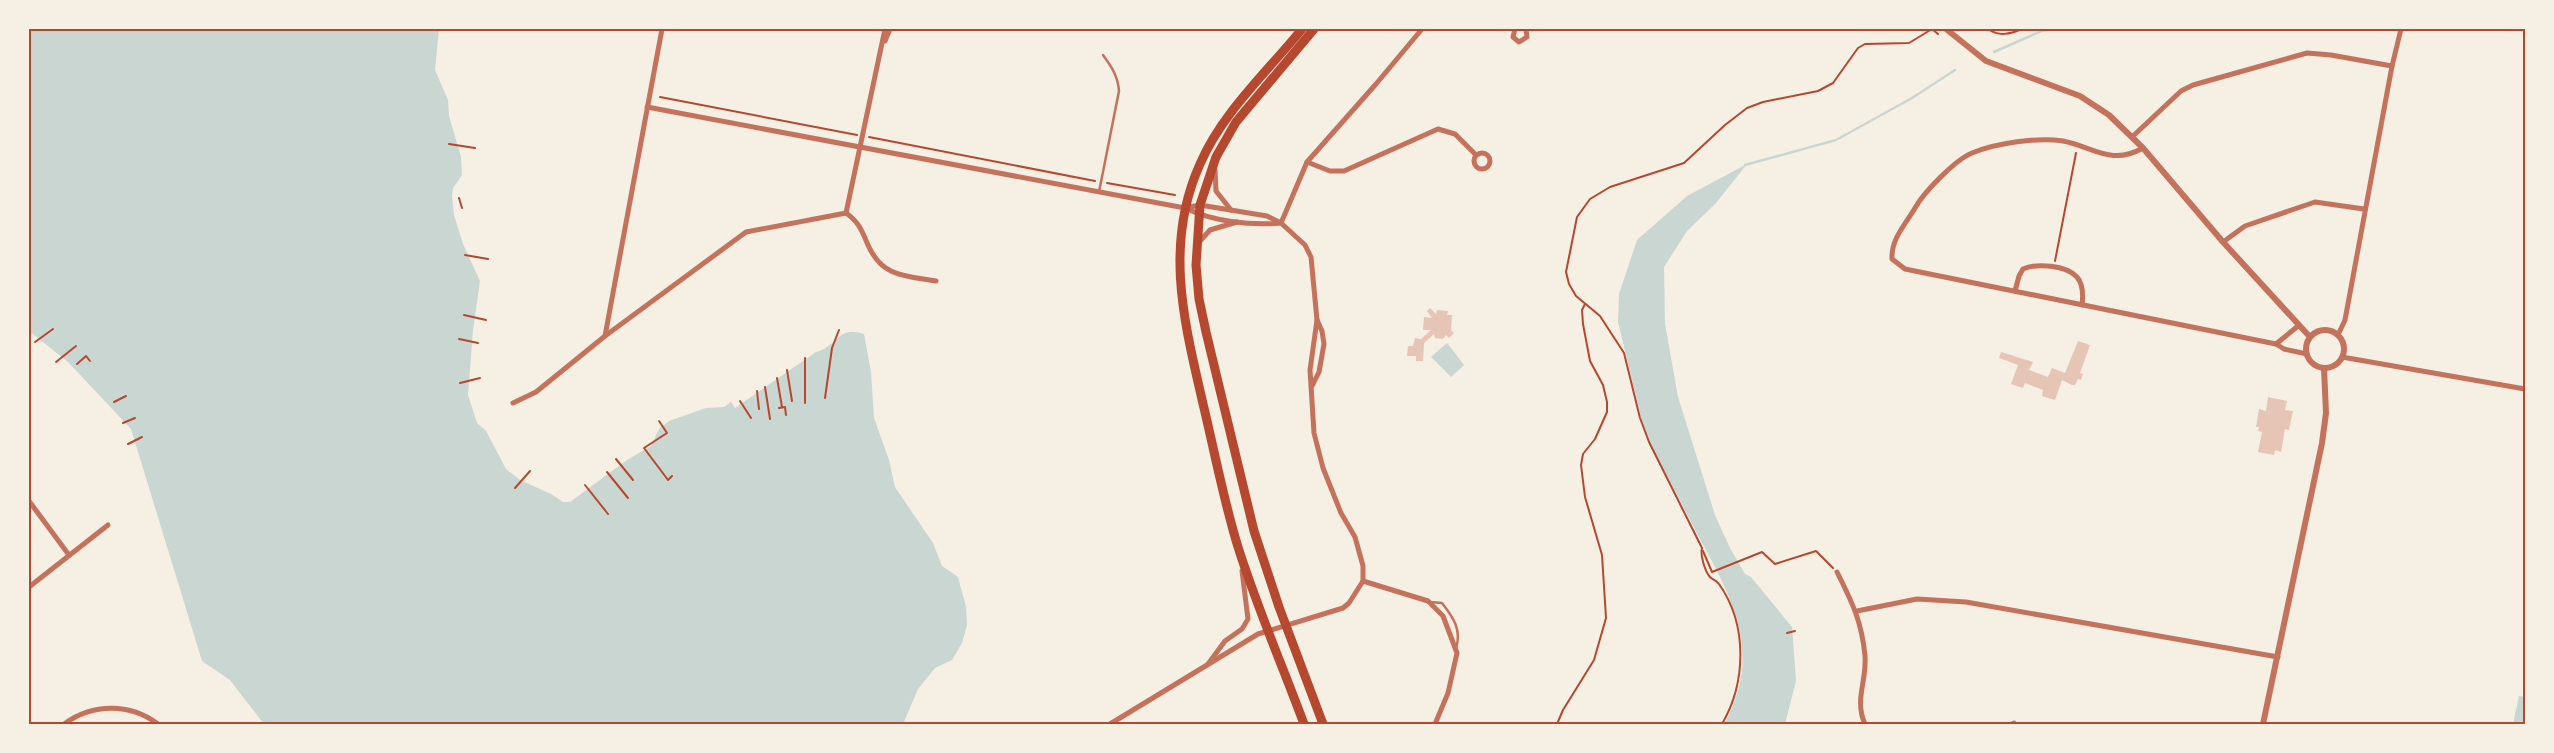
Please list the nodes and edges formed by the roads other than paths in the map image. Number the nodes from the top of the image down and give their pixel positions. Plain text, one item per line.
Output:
1 (662, 29) edge
2 (885, 29) edge
3 (890, 29) edge
4 (1302, 29) edge
5 (1314, 29) edge
6 (1422, 29) edge
7 (1515, 29) edge
8 (1526, 29) edge
9 (1946, 29) edge
10 (2401, 29) edge
11 (880, 53) junction
12 (1102, 55) dead end
13 (2392, 66) junction
14 (647, 106) junction
15 (2132, 137) junction
16 (862, 147) junction
17 (2142, 148) junction
18 (1476, 155) dead end
19 (1216, 157) junction
20 (1307, 162) junction
21 (1099, 192) junction
22 (1200, 205) junction
23 (1185, 208) junction
24 (2364, 209) junction
25 (1232, 211) junction
26 (846, 213) junction
27 (1201, 216) junction
28 (1240, 221) junction
29 (1281, 223) junction
30 (2223, 242) junction
31 (1196, 268) junction
32 (936, 281) dead end
33 (2014, 292) junction
34 (2082, 305) junction
35 (1317, 320) junction
36 (2298, 326) junction
37 (2338, 335) junction
38 (605, 336) junction
39 (2310, 338) junction
40 (2276, 344) junction
41 (2307, 354) junction
42 (2342, 357) junction
43 (2324, 368) junction
44 (1312, 386) junction
45 (2525, 389) edge
46 (512, 404) dead end
47 (29, 501) edge
48 (108, 525) dead end
49 (1238, 548) junction
50 (69, 555) junction
51 (1837, 572) road end
52 (1363, 581) junction
53 (29, 587) edge
54 (1428, 601) junction
55 (1857, 611) junction
56 (1286, 625) junction
57 (1269, 630) junction
58 (1457, 653) junction
59 (2278, 657) junction
60 (1206, 666) junction
61 (64, 724) edge
62 (158, 724) edge
63 (1110, 724) edge
64 (1304, 724) edge
65 (1323, 724) edge
66 (1435, 724) edge
67 (1865, 724) edge
68 (2263, 724) edge

1 - 14 street
2 - 11 street
3 - 11 street
4 - 23 highway
5 - 19 highway
6 - 20 street
7 - 8 street
9 - 15 street
10 - 13 street
11 - 16 street
12 - 21 lane
13 - 15 street
13 - 24 street
14 - 16 street
14 - 38 street
15 - 17 street
16 - 21 street
16 - 26 street
17 - 30 street
17 - 33 street
18 - 20 street
19 - 22 highway
19 - 25 street
20 - 29 street
21 - 23 street
22 - 23 street
22 - 25 street
22 - 27 highway
23 - 27 street
23 - 49 highway
24 - 30 street
24 - 37 street
25 - 29 street
26 - 32 street
26 - 38 street
27 - 28 street
27 - 31 highway
28 - 29 street
28 - 31 street
29 - 35 street
30 - 36 street
31 - 56 highway
33 - 34 street
33 - 34 street
34 - 40 street
35 - 44 street
35 - 44 street
36 - 39 street
36 - 40 street
37 - 39 street
37 - 42 street
38 - 46 street
39 - 41 street
40 - 41 street
41 - 43 street
42 - 43 street
42 - 45 street
43 - 59 street
44 - 52 street
47 - 50 street
48 - 50 street
49 - 57 highway
49 - 60 street
50 - 53 street
51 - 55 street
52 - 54 street
52 - 56 street
54 - 58 street
54 - 58 lane
55 - 59 street
55 - 67 street
56 - 57 street
56 - 65 highway
57 - 60 street
57 - 64 highway
58 - 66 street
59 - 68 street
60 - 63 street
61 - 62 street

